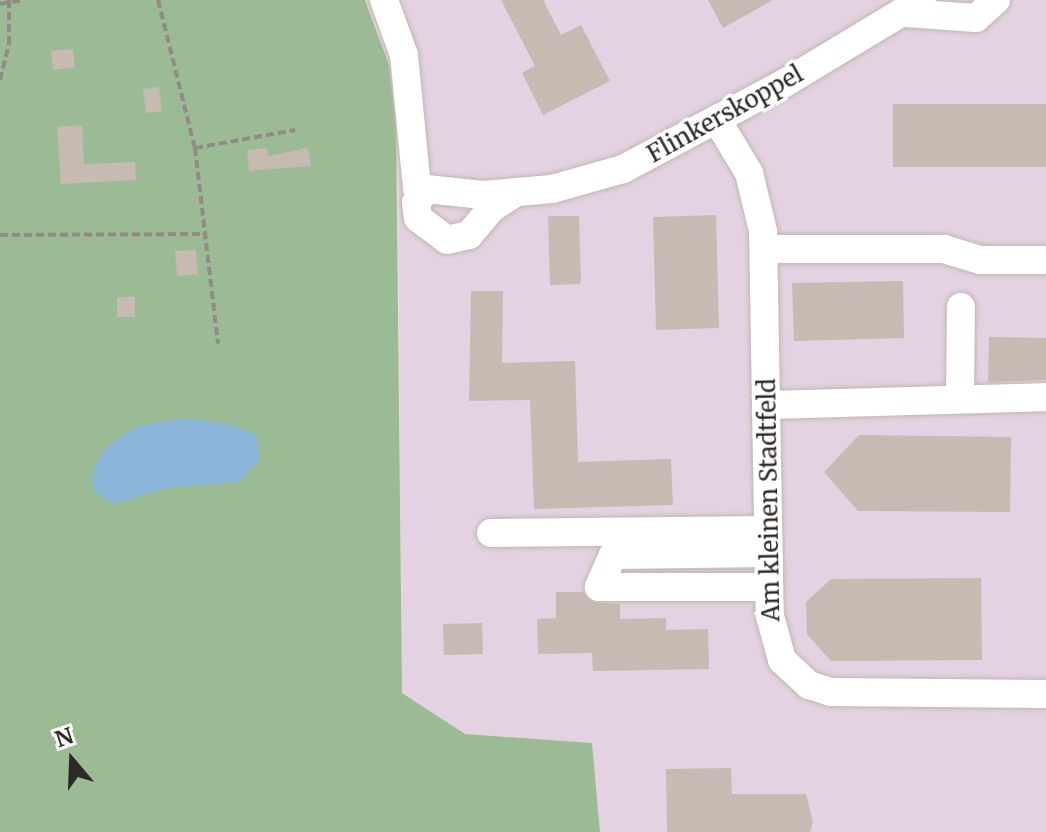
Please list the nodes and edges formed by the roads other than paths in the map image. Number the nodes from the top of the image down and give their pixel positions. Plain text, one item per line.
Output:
1 (384, 0) edge
2 (943, 0) edge
3 (996, 0) edge
4 (914, 6) edge
5 (964, 19) junction
6 (717, 120) junction
7 (425, 192) junction
8 (515, 193) junction
9 (764, 249) junction
10 (1046, 260) edge
11 (961, 307) dead end
12 (960, 396) junction
13 (1046, 397) edge
14 (767, 405) junction
15 (491, 533) dead end
16 (768, 542) junction
17 (769, 587) junction
18 (1046, 694) edge

1 - 7 street, Flinkerskoppel
2 - 5 street
3 - 5 street
4 - 5 street
4 - 6 street, Flinkerskoppel
6 - 8 street, Flinkerskoppel
6 - 9 street, Am kleinen Stadtfeld
7 - 8 street, Flinkerskoppel
7 - 8 street, Flinkerskoppel
9 - 10 street
9 - 14 street, Am kleinen Stadtfeld
11 - 12 street
12 - 13 street
12 - 14 street
14 - 16 street, Am kleinen Stadtfeld
15 - 16 street
16 - 17 street, Am kleinen Stadtfeld
16 - 17 street
17 - 18 street, Am kleinen Stadtfeld

